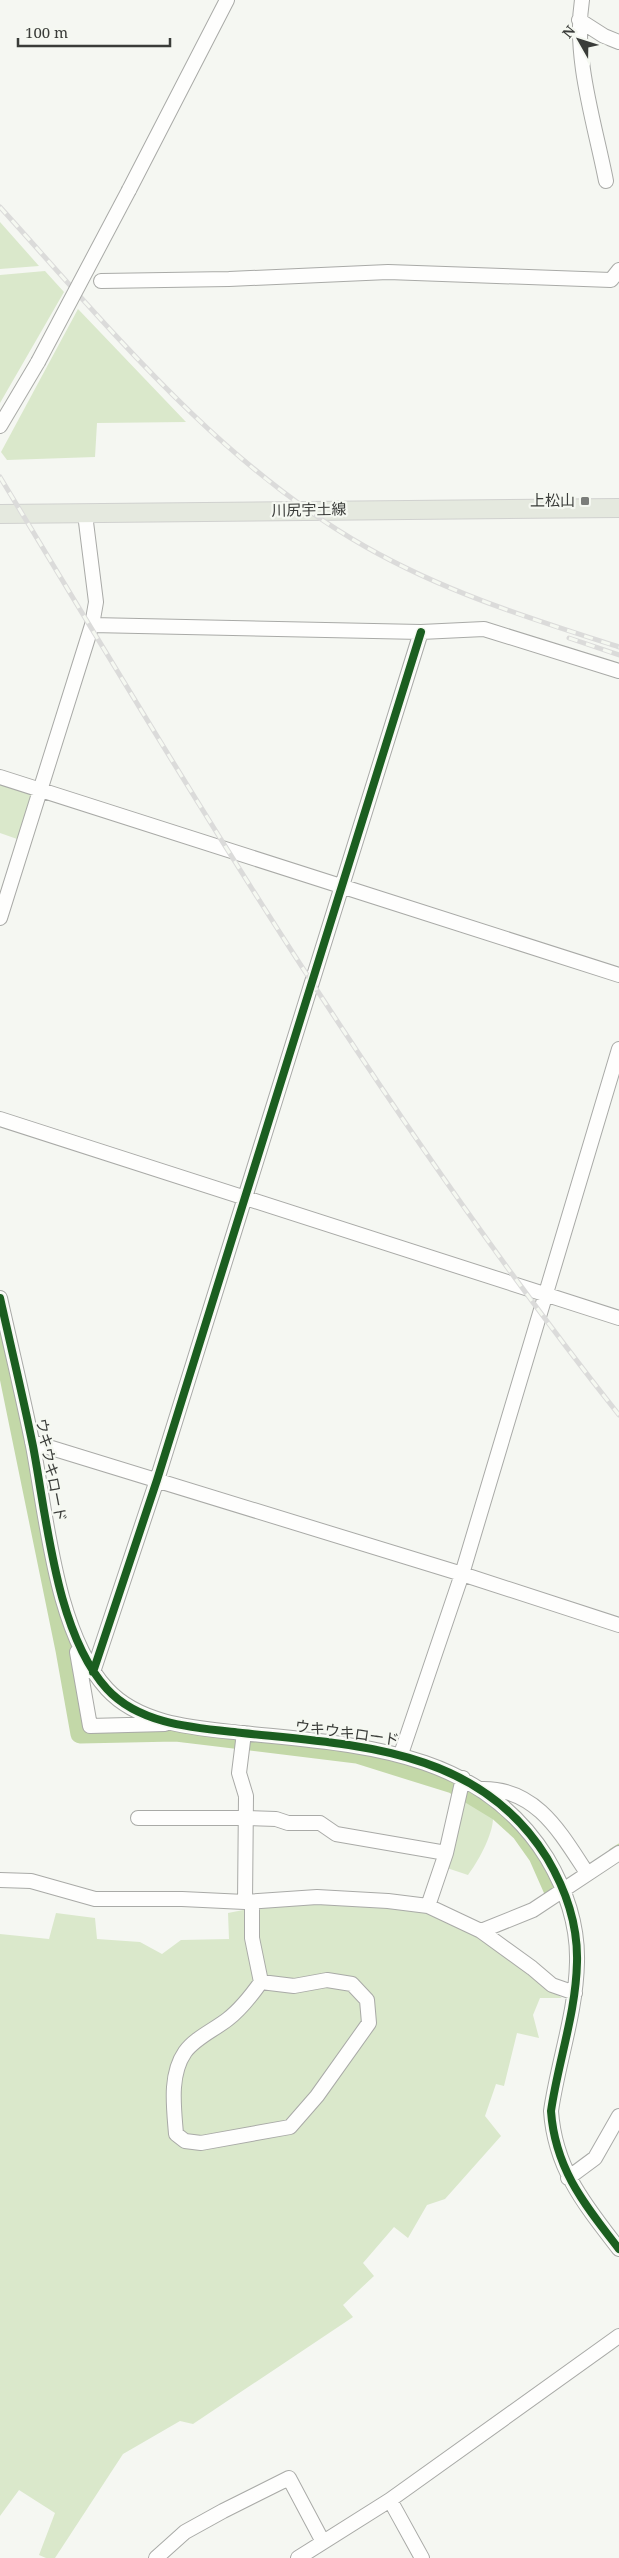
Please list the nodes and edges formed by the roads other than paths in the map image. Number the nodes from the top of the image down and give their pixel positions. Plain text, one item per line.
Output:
1 (227, 0) edge
2 (582, 0) edge
3 (579, 20) junction
4 (619, 42) edge
5 (606, 181) dead end
6 (619, 270) edge
7 (101, 281) dead end
8 (0, 426) edge
9 (619, 508) edge
10 (0, 514) edge
11 (85, 514) junction
12 (92, 625) junction
13 (421, 632) junction
14 (619, 672) edge
15 (0, 777) edge
16 (39, 791) junction
17 (342, 885) junction
18 (0, 918) edge
19 (619, 975) edge
20 (619, 1049) edge
21 (0, 1120) edge
22 (244, 1199) junction
23 (546, 1296) junction
24 (0, 1298) edge
25 (619, 1318) edge
26 (32, 1442) junction
27 (157, 1480) junction
28 (462, 1574) junction
29 (619, 1625) edge
30 (75, 1638) junction
31 (93, 1672) junction
32 (174, 1724) junction
33 (244, 1733) junction
34 (401, 1754) junction
35 (463, 1778) junction
36 (482, 1789) junction
37 (138, 1818) dead end
38 (247, 1818) junction
39 (446, 1853) junction
40 (619, 1854) edge
41 (587, 1872) junction
42 (0, 1880) edge
43 (564, 1891) junction
44 (248, 1902) junction
45 (428, 1906) junction
46 (481, 1931) junction
47 (261, 1982) junction
48 (575, 1993) junction
49 (619, 2116) edge
50 (568, 2178) junction
51 (619, 2249) edge
52 (619, 2336) edge
53 (390, 2500) junction
54 (323, 2542) junction
55 (156, 2558) edge
56 (298, 2558) edge
57 (422, 2558) edge

1 - 8 street, bridge
2 - 3 street
3 - 4 street
3 - 5 street
6 - 7 street
9 - 11 main road, 川尻宇土線
10 - 11 main road, 川尻宇土線
11 - 12 street
12 - 13 street
12 - 16 street
13 - 14 street
13 - 17 street
15 - 16 street
16 - 17 street
16 - 18 street
17 - 19 street
17 - 22 street
20 - 23 street
21 - 22 street
22 - 23 street
22 - 27 street
23 - 25 street
23 - 28 street
24 - 26 street, ウキウキロード
26 - 27 street
26 - 30 street, ウキウキロード
27 - 28 street
27 - 31 street
28 - 29 street
28 - 34 street
30 - 31 street, ウキウキロード
30 - 32 street
31 - 32 street, ウキウキロード
32 - 33 street, ウキウキロード
33 - 34 street, ウキウキロード
33 - 38 street
34 - 35 street, ウキウキロード
35 - 36 street, ウキウキロード
35 - 39 street
36 - 41 street
36 - 43 street, ウキウキロード
37 - 38 street
38 - 39 street
38 - 44 street
39 - 45 street
40 - 41 street
41 - 43 street
42 - 44 street
43 - 46 street
43 - 48 street, ウキウキロード
44 - 45 street
44 - 47 street
45 - 46 street
46 - 48 street
47 - 47 street
48 - 50 street, ウキウキロード
49 - 50 street
50 - 51 street, ウキウキロード
52 - 53 street
53 - 54 street
53 - 57 street
54 - 55 street
54 - 56 street

